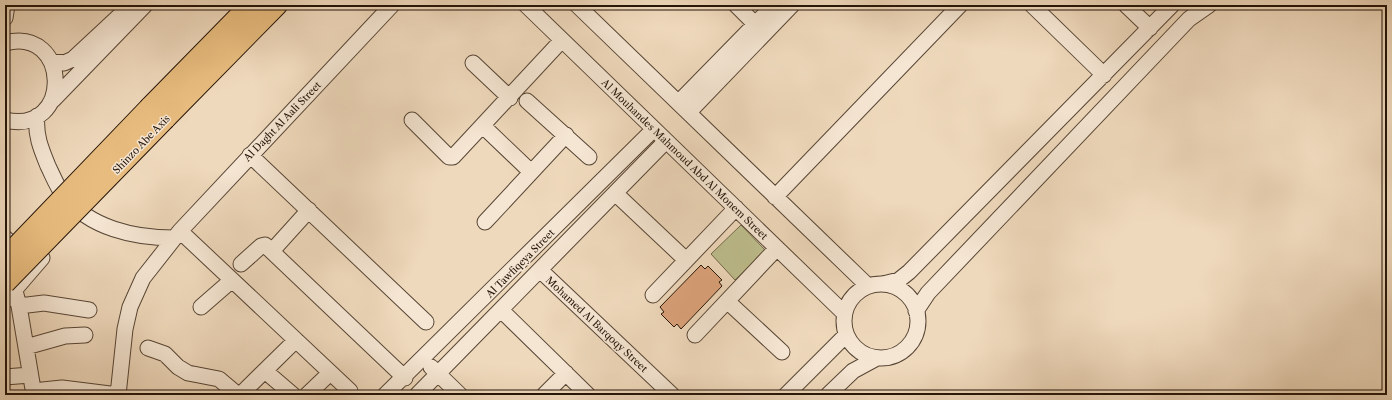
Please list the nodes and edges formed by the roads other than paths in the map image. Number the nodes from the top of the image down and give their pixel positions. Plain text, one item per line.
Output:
1 (7, 5) edge
2 (131, 5) edge
3 (145, 5) edge
4 (250, 5) edge
5 (277, 5) edge
6 (392, 5) edge
7 (526, 5) edge
8 (577, 5) edge
9 (736, 5) edge
10 (774, 5) edge
11 (792, 5) edge
12 (960, 5) edge
13 (1032, 5) edge
14 (1126, 5) edge
15 (1172, 5) edge
16 (1209, 5) edge
17 (5, 18) edge
18 (755, 24) junction
19 (1150, 28) junction
20 (6, 38) edge
21 (562, 40) junction
22 (94, 49) junction
23 (51, 61) junction
24 (473, 63) dead end
25 (722, 68) junction
26 (1104, 75) junction
27 (510, 98) junction
28 (528, 101) dead end
29 (51, 102) junction
30 (684, 108) junction
31 (158, 113) junction
32 (37, 116) junction
33 (412, 120) dead end
34 (9, 124) edge
35 (484, 126) junction
36 (654, 129) junction
37 (566, 135) junction
38 (666, 141) junction
39 (40, 147) junction
40 (250, 155) junction
41 (589, 157) dead end
42 (531, 172) junction
43 (58, 187) junction
44 (615, 193) junction
45 (775, 197) junction
46 (736, 208) junction
47 (309, 210) junction
48 (92, 219) junction
49 (485, 222) dead end
50 (177, 234) junction
51 (6, 245) edge
52 (777, 248) junction
53 (272, 251) junction
54 (686, 260) junction
55 (241, 264) dead end
56 (34, 266) junction
57 (540, 270) junction
58 (232, 280) junction
59 (876, 285) junction
60 (11, 295) edge
61 (653, 295) dead end
62 (728, 301) junction
63 (201, 307) dead end
64 (89, 310) dead end
65 (501, 310) junction
66 (916, 311) junction
67 (844, 313) junction
68 (426, 322) dead end
69 (85, 335) dead end
70 (695, 335) dead end
71 (846, 335) junction
72 (296, 340) junction
73 (26, 347) junction
74 (148, 348) dead end
75 (782, 352) dead end
76 (878, 358) junction
77 (424, 359) junction
78 (265, 371) junction
79 (330, 372) junction
80 (566, 373) junction
81 (438, 374) junction
82 (30, 375) junction
83 (5, 377) edge
84 (404, 378) junction
85 (350, 391) dead end
86 (34, 393) edge
87 (118, 395) edge
88 (239, 395) edge
89 (293, 395) edge
90 (307, 395) edge
91 (385, 395) edge
92 (417, 395) edge
93 (460, 395) edge
94 (544, 395) edge
95 (588, 395) edge
96 (672, 395) edge
97 (786, 395) edge
98 (828, 395) edge

1 - 17 street
2 - 22 street
3 - 22 street
4 - 31 main road, Shinzo Abe Axis
5 - 31 main road, Shinzo Abe Axis
6 - 40 street, Al Daght Al Aali Street
7 - 21 street, Al Mouhandes Mahmoud Abd Al Monem Street
8 - 30 street
9 - 18 street
10 - 18 street
11 - 25 street
12 - 45 street
13 - 26 street
14 - 19 street
15 - 19 street
16 - 66 street
18 - 25 street
19 - 26 street
20 - 23 street
21 - 27 street
21 - 36 street, Al Mouhandes Mahmoud Abd Al Monem Street
22 - 23 street
22 - 29 street
23 - 29 street
24 - 27 street
25 - 30 street
26 - 59 street
27 - 35 street
28 - 37 street
29 - 32 street
30 - 45 street
31 - 51 main road, Shinzo Abe Axis, bridge
31 - 60 main road, Shinzo Abe Axis, bridge
32 - 34 street
32 - 39 street
33 - 35 street
34 - 39 street
35 - 42 street
36 - 38 street, Al Mouhandes Mahmoud Abd Al Monem Street
36 - 77 street, Al Tawfiqeya Street
37 - 41 street
37 - 42 street
38 - 44 street, Al Tawfiqeya Street
38 - 46 street, Al Mouhandes Mahmoud Abd Al Monem Street
39 - 43 street
40 - 47 street
40 - 50 street, Al Daght Al Aali Street
42 - 49 street
43 - 48 street
43 - 51 street
44 - 54 street
44 - 57 street, Al Tawfiqeya Street
45 - 59 street
46 - 52 street, Al Mouhandes Mahmoud Abd Al Monem Street
46 - 54 street
47 - 53 street
47 - 68 street
48 - 50 street
48 - 56 street
50 - 58 street
50 - 87 street, Al Daght Al Aali Street
51 - 56 street
52 - 62 street
52 - 67 street, Al Mouhandes Mahmoud Abd Al Monem Street
53 - 55 street
53 - 84 street
54 - 61 street
56 - 60 street
57 - 65 street, Al Tawfiqeya Street
57 - 96 street, Mohamed Al Barqoqy Street
58 - 63 street
58 - 72 street
59 - 66 street
59 - 67 street
60 - 64 street
60 - 73 street
62 - 70 street
62 - 75 street
65 - 80 street
65 - 81 street, Al Tawfiqeya Street
66 - 76 street
67 - 71 street
69 - 73 street
71 - 76 street
71 - 97 street
72 - 78 street
72 - 79 street
73 - 82 street
74 - 88 street
76 - 98 street
77 - 81 street
77 - 84 street, Al Tawfiqeya Street
78 - 88 street
78 - 89 street
79 - 85 street
79 - 90 street
80 - 94 street
80 - 95 street
81 - 92 street, Al Tawfiqeya Street
81 - 93 street
82 - 83 street
82 - 86 street
84 - 91 street, Al Tawfiqeya Street
86 - 87 street

